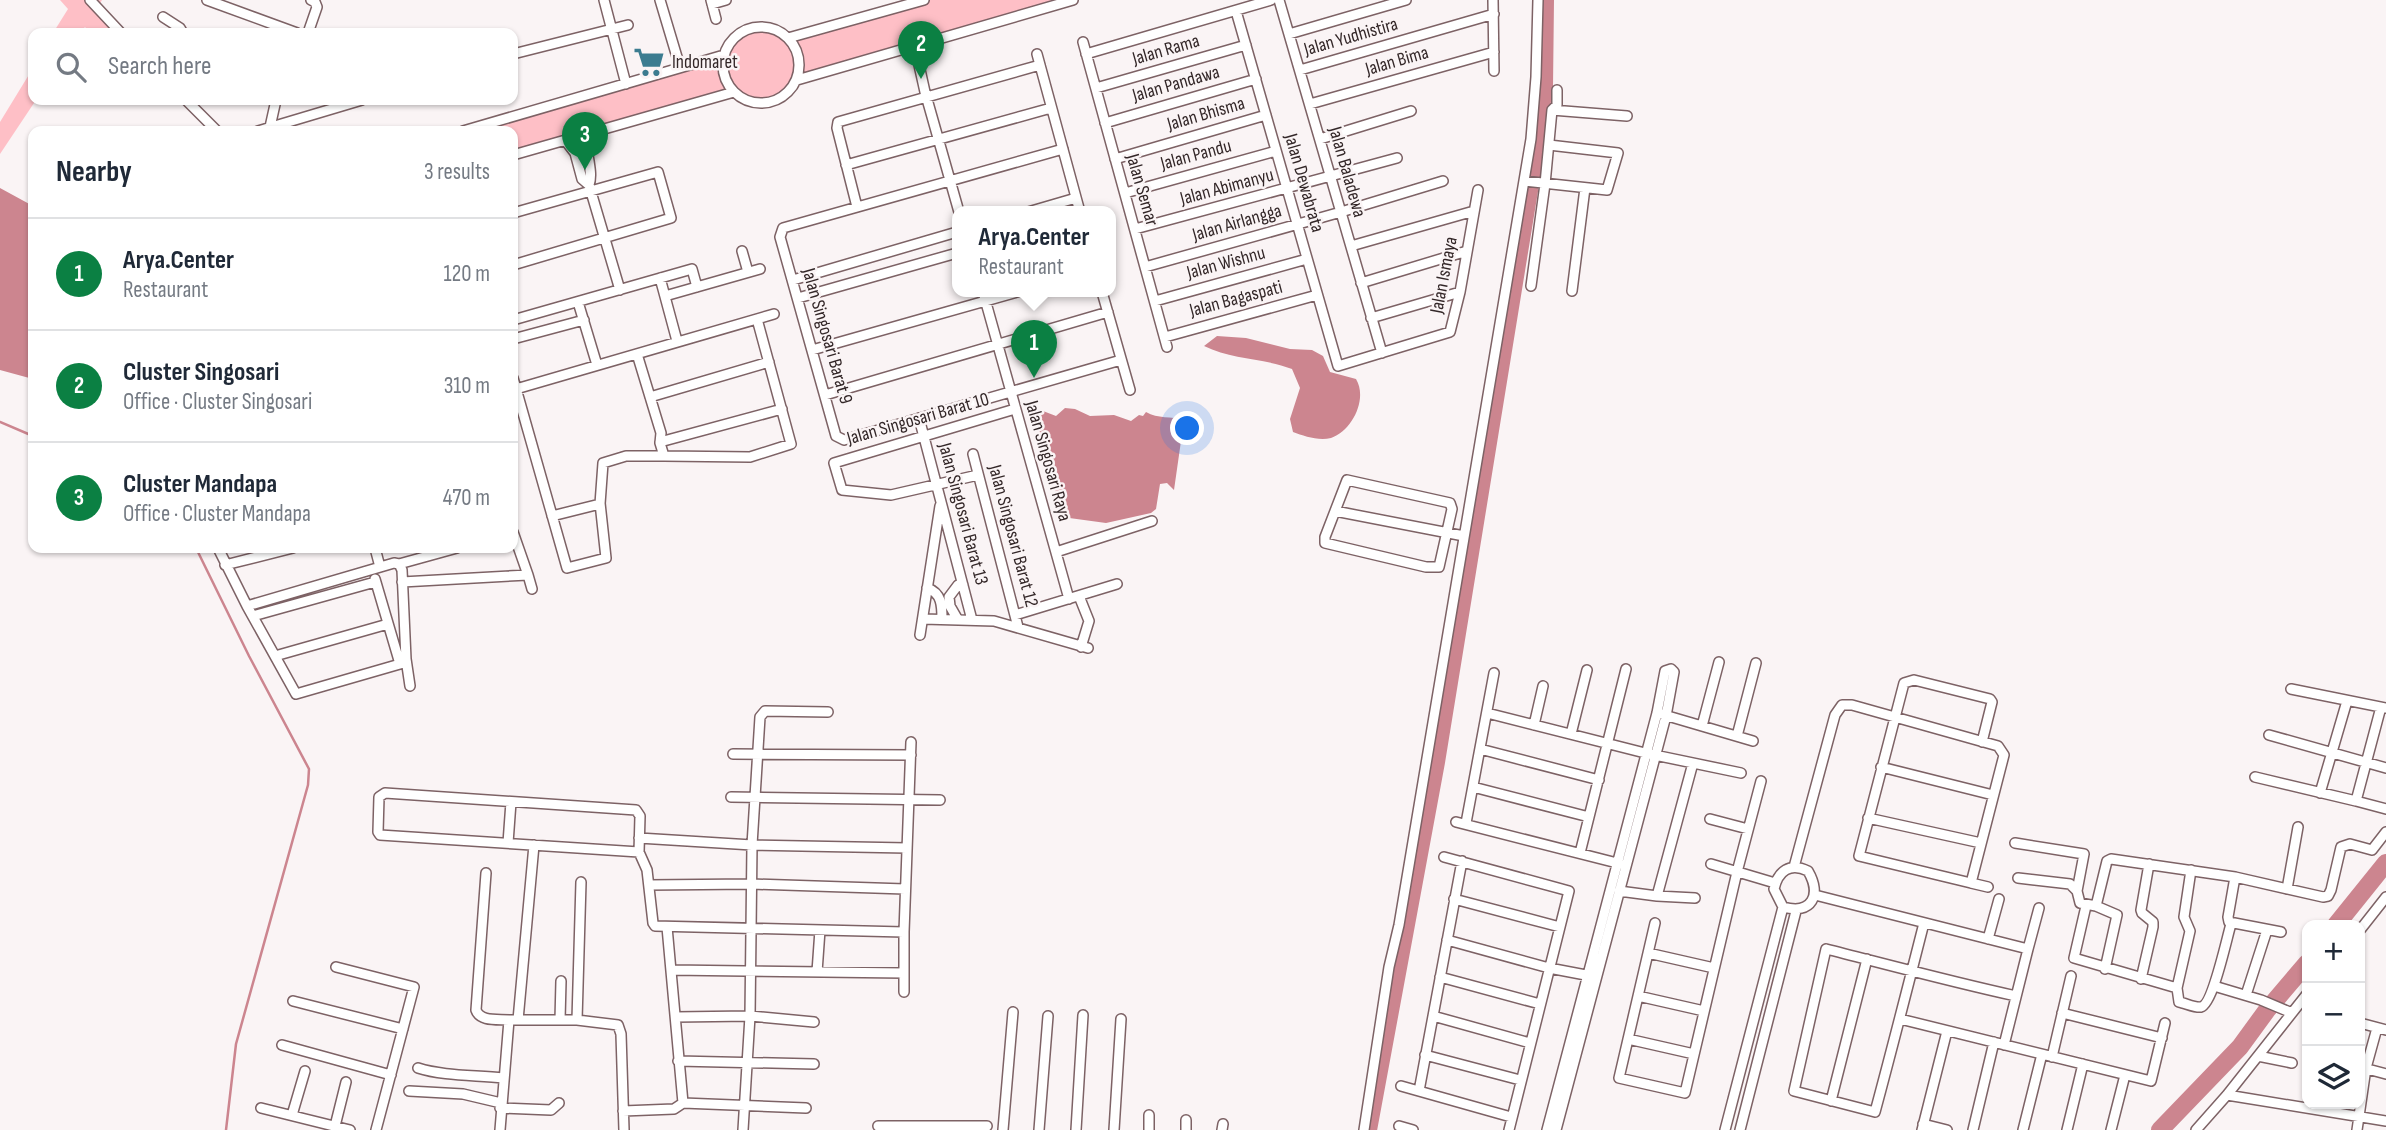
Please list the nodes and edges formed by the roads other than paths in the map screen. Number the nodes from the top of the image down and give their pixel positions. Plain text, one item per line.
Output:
1 (90, 0) edge
2 (206, 0) edge
3 (310, 0) edge
4 (604, 0) edge
5 (660, 0) edge
6 (726, 0) edge
7 (924, 0) edge
8 (1073, 0) edge
9 (1279, 0) edge
10 (1406, 0) edge
11 (1493, 0) edge
12 (1538, 0) edge
13 (711, 2) edge
14 (1260, 2) edge
15 (1236, 11) junction
16 (1493, 14) junction
17 (163, 17) dead end
18 (716, 19) dead end
19 (628, 25) dead end
20 (116, 28) edge
21 (180, 28) edge
22 (283, 28) edge
23 (310, 28) edge
24 (611, 28) junction
25 (1289, 34) junction
26 (788, 38) junction
27 (1083, 42) dead end
28 (919, 45) junction
29 (1246, 45) junction
30 (906, 49) junction
31 (1494, 52) junction
32 (518, 53) edge
33 (1037, 54) dead end
34 (1086, 54) junction
35 (724, 55) junction
36 (915, 57) junction
37 (1040, 65) junction
38 (680, 67) junction
39 (1300, 70) junction
40 (1494, 71) dead end
41 (1256, 79) junction
42 (797, 80) junction
43 (626, 84) junction
44 (1096, 88) junction
45 (1557, 90) dead end
46 (734, 92) junction
47 (926, 95) junction
48 (1310, 104) junction
49 (191, 105) edge
50 (275, 105) edge
51 (345, 105) edge
52 (1051, 108) junction
53 (1552, 110) junction
54 (1411, 111) dead end
55 (1266, 115) junction
56 (1627, 116) dead end
57 (1105, 123) junction
58 (212, 126) edge
59 (270, 126) edge
60 (273, 126) edge
61 (480, 126) edge
62 (586, 134) junction
63 (939, 139) junction
64 (1320, 139) junction
65 (565, 140) junction
66 (1549, 145) junction
67 (1063, 149) junction
68 (580, 151) junction
69 (1276, 151) junction
70 (518, 154) edge
71 (1397, 158) dead end
72 (1115, 159) junction
73 (846, 164) junction
74 (1330, 176) junction
75 (951, 179) junction
76 (1443, 181) dead end
77 (1527, 181) junction
78 (1545, 184) junction
79 (591, 188) junction
80 (1585, 188) junction
81 (1287, 189) junction
82 (1478, 190) dead end
83 (1125, 193) junction
84 (1076, 198) junction
85 (958, 206) edge
86 (1048, 206) edge
87 (1078, 206) edge
88 (857, 207) junction
89 (518, 211) edge
90 (1474, 211) junction
91 (1341, 212) junction
92 (1297, 224) junction
93 (1135, 229) junction
94 (952, 233) edge
95 (605, 239) junction
96 (1351, 246) junction
97 (742, 251) dead end
98 (1468, 251) junction
99 (952, 254) edge
100 (1307, 259) junction
101 (518, 264) edge
102 (1145, 267) junction
103 (760, 269) dead end
104 (748, 272) junction
105 (660, 278) junction
106 (793, 280) junction
107 (1362, 283) junction
108 (1531, 286) dead end
109 (697, 287) junction
110 (620, 290) junction
111 (1573, 291) dead end
112 (1460, 292) junction
113 (1318, 295) junction
114 (665, 296) junction
115 (984, 297) edge
116 (1104, 297) edge
117 (798, 298) junction
118 (1155, 301) junction
119 (578, 302) junction
120 (1108, 312) junction
121 (774, 314) dead end
122 (1371, 318) junction
123 (518, 319) edge
124 (757, 319) junction
125 (584, 320) junction
126 (518, 338) edge
127 (677, 341) junction
128 (1166, 342) joint
129 (997, 344) junction
130 (812, 350) junction
131 (1382, 353) junction
132 (637, 354) junction
133 (1121, 360) junction
134 (769, 362) junction
135 (597, 365) junction
136 (1336, 365) joint
137 (518, 388) edge
138 (1130, 390) dead end
139 (1011, 392) junction
140 (825, 395) junction
141 (518, 396) edge
142 (650, 397) junction
143 (1015, 409) junction
144 (782, 410) junction
145 (919, 418) junction
146 (924, 436) junction
147 (660, 442) junction
148 (973, 454) dead end
149 (665, 456) junction
150 (978, 475) junction
151 (936, 485) junction
152 (941, 500) junction
153 (600, 503) junction
154 (1335, 511) junction
155 (552, 516) junction
156 (1152, 521) dead end
157 (1447, 533) junction
158 (1464, 536) junction
159 (951, 540) junction
160 (934, 542) junction
161 (518, 545) edge
162 (1056, 552) junction
163 (220, 553) edge
164 (273, 553) edge
165 (375, 553) edge
166 (439, 553) edge
167 (399, 564) junction
168 (225, 565) junction
169 (376, 568) junction
170 (528, 575) junction
171 (375, 582) junction
172 (402, 582) junction
173 (1117, 584) dead end
174 (963, 585) junction
175 (928, 588) junction
176 (532, 589) dead end
177 (1079, 596) junction
178 (1069, 599) junction
179 (247, 606) junction
180 (1016, 615) junction
181 (253, 616) junction
182 (923, 619) junction
183 (942, 620) junction
184 (958, 620) junction
185 (972, 620) junction
186 (388, 624) junction
187 (1018, 627) junction
188 (920, 635) dead end
189 (275, 656) junction
190 (403, 662) junction
191 (1719, 662) dead end
192 (1756, 663) dead end
193 (1626, 669) dead end
194 (1587, 670) dead end
195 (1494, 673) dead end
196 (410, 686) dead end
197 (1543, 686) dead end
198 (2291, 689) dead end
199 (2347, 701) junction
200 (2384, 707) edge
201 (828, 712) dead end
202 (1487, 713) junction
203 (1894, 717) junction
204 (1534, 725) junction
205 (1702, 726) junction
206 (1571, 734) junction
207 (2269, 735) dead end
208 (1737, 736) junction
209 (1754, 741) dead end
210 (911, 742) dead end
211 (1982, 742) junction
212 (1608, 743) junction
213 (1480, 749) junction
214 (2333, 752) junction
215 (1650, 753) junction
216 (733, 754) dead end
217 (758, 754) junction
218 (911, 755) junction
219 (1693, 763) junction
220 (2367, 763) junction
221 (1881, 767) junction
222 (2386, 768) edge
223 (1741, 774) dead end
224 (2255, 777) dead end
225 (1599, 780) junction
226 (1761, 781) dead end
227 (1473, 787) junction
228 (2320, 793) junction
229 (1993, 795) junction
230 (731, 797) dead end
231 (755, 797) junction
232 (910, 800) junction
233 (940, 800) dead end
234 (2356, 801) junction
235 (511, 802) junction
236 (2386, 809) edge
237 (1590, 817) junction
238 (1868, 818) junction
239 (1710, 819) dead end
240 (2298, 827) dead end
241 (1748, 829) junction
242 (2386, 832) edge
243 (639, 838) junction
244 (508, 843) junction
245 (1981, 843) junction
246 (2015, 843) dead end
247 (534, 845) junction
248 (752, 845) junction
249 (907, 848) junction
250 (639, 852) junction
251 (1580, 853) junction
252 (1444, 857) dead end
253 (1462, 861) junction
254 (1621, 864) junction
255 (1711, 864) dead end
256 (2149, 864) junction
257 (1794, 867) junction
258 (2191, 870) junction
259 (1737, 872) junction
260 (486, 873) dead end
261 (2235, 877) junction
262 (2018, 878) dead end
263 (581, 883) dead end
264 (1775, 883) junction
265 (1971, 883) junction
266 (752, 884) junction
267 (649, 885) junction
268 (1988, 887) dead end
269 (905, 889) junction
270 (2287, 889) junction
271 (1619, 891) junction
272 (2077, 891) junction
273 (1815, 895) junction
274 (1657, 896) junction
275 (2386, 897) edge
276 (1695, 898) dead end
277 (1999, 899) dead end
278 (1454, 900) junction
279 (2091, 906) junction
280 (1783, 907) junction
281 (2039, 908) dead end
282 (1796, 911) junction
283 (1656, 923) dead end
284 (1924, 923) junction
285 (2231, 924) junction
286 (2365, 924) edge
287 (667, 927) junction
288 (1560, 927) junction
289 (751, 929) junction
290 (820, 930) junction
291 (2267, 930) junction
292 (904, 932) junction
293 (2281, 932) dead end
294 (1988, 939) junction
295 (1447, 940) junction
296 (2028, 949) junction
297 (1648, 953) junction
298 (1867, 959) junction
299 (336, 967) dead end
300 (1549, 968) junction
301 (1714, 968) junction
302 (2105, 969) junction
303 (671, 970) junction
304 (1912, 971) junction
305 (750, 972) junction
306 (817, 972) junction
307 (904, 973) junction
308 (1591, 976) junction
309 (2071, 976) dead end
310 (1440, 977) junction
311 (2141, 979) junction
312 (561, 981) dead end
313 (2214, 986) junction
314 (2177, 988) junction
315 (904, 992) dead end
316 (2246, 995) junction
317 (1638, 996) junction
318 (2016, 996) junction
319 (2302, 1000) edge
320 (293, 1002) dead end
321 (1540, 1004) junction
322 (1704, 1011) junction
323 (1013, 1012) dead end
324 (2062, 1013) junction
325 (2292, 1013) junction
326 (1083, 1015) dead end
327 (750, 1016) junction
328 (1048, 1016) dead end
329 (1433, 1016) junction
330 (676, 1017) junction
331 (1121, 1019) dead end
332 (1900, 1019) junction
333 (513, 1020) junction
334 (561, 1020) junction
335 (577, 1020) junction
336 (814, 1022) dead end
337 (2165, 1023) dead end
338 (403, 1029) junction
339 (2382, 1029) edge
340 (1947, 1031) junction
341 (2162, 1038) junction
342 (1628, 1039) junction
343 (1530, 1043) junction
344 (1999, 1044) junction
345 (282, 1045) dead end
346 (1694, 1054) junction
347 (1425, 1055) junction
348 (2047, 1056) junction
349 (2258, 1056) junction
350 (678, 1061) junction
351 (746, 1063) junction
352 (2292, 1063) dead end
353 (814, 1064) dead end
354 (2083, 1064) junction
355 (2365, 1064) edge
356 (418, 1068) dead end
357 (2365, 1069) edge
358 (305, 1071) dead end
359 (2386, 1074) edge
360 (391, 1075) junction
361 (2125, 1075) junction
362 (503, 1078) junction
363 (1520, 1080) junction
364 (346, 1082) dead end
365 (1401, 1086) dead end
366 (409, 1091) dead end
367 (1419, 1091) junction
368 (2227, 1095) junction
369 (1831, 1101) junction
370 (559, 1103) dead end
371 (683, 1103) junction
372 (501, 1105) junction
373 (744, 1107) junction
374 (261, 1108) dead end
375 (806, 1108) dead end
376 (2360, 1109) edge
377 (622, 1111) junction
378 (292, 1115) junction
379 (1149, 1115) dead end
380 (1511, 1117) junction
381 (2359, 1118) junction
382 (2386, 1121) edge
383 (335, 1126) junction
384 (878, 1126) dead end
385 (987, 1126) dead end
386 (1399, 1126) dead end
387 (1923, 1127) edge
388 (937, 1128) edge
389 (350, 1130) edge
390 (376, 1130) edge
391 (500, 1130) edge
392 (624, 1130) edge
393 (743, 1130) edge
394 (1003, 1130) edge
395 (1039, 1130) edge
396 (1076, 1130) edge
397 (1114, 1130) edge
398 (1149, 1130) edge
399 (1364, 1130) edge
400 (1411, 1130) edge
401 (1508, 1130) edge
402 (1548, 1130) edge
403 (1556, 1130) edge
404 (1725, 1130) edge
405 (1740, 1130) edge
406 (1947, 1130) edge
407 (1973, 1130) edge
408 (2023, 1130) edge
409 (2067, 1130) edge
410 (2111, 1130) edge
411 (2196, 1130) edge
412 (2357, 1130) edge

1 - 20 street
2 - 22 street
3 - 23 street
4 - 24 street
5 - 38 street
6 - 13 street
7 - 26 street
8 - 28 street
9 - 25 street, Jalan Baladewa
10 - 25 street
11 - 16 street
12 - 77 street
13 - 18 street
14 - 15 street
15 - 29 street, Jalan Dewabrata
15 - 34 street
16 - 31 street
16 - 39 street, Jalan Yudhistira
17 - 21 street
19 - 24 street
24 - 32 street
24 - 43 street
25 - 39 street, Jalan Baladewa
26 - 35 street
26 - 42 street
27 - 34 street, Jalan Semar
28 - 30 street
28 - 36 street
29 - 41 street, Jalan Dewabrata
29 - 44 street, Jalan Rama
30 - 36 street
30 - 42 street
31 - 40 street
31 - 48 street, Jalan Bima
33 - 37 street
34 - 44 street, Jalan Semar
35 - 38 street
35 - 46 street
36 - 47 street
37 - 47 street
37 - 52 street
38 - 43 street
39 - 48 street, Jalan Baladewa
41 - 55 street, Jalan Dewabrata
41 - 57 street, Jalan Pandawa
42 - 46 street
43 - 61 street
44 - 57 street, Jalan Semar
45 - 53 street
46 - 62 street
47 - 63 street
47 - 73 street
48 - 64 street, Jalan Baladewa
49 - 58 street
50 - 59 street
51 - 60 street
52 - 63 street
52 - 67 street
53 - 56 street
53 - 66 street
54 - 64 street
55 - 69 street, Jalan Dewabrata
55 - 72 street, Jalan Bhisma
57 - 72 street, Jalan Semar
62 - 65 street
62 - 68 street
63 - 73 street
63 - 75 street
64 - 74 street, Jalan Baladewa
65 - 68 street
65 - 70 street
66 - 78 street
66 - 80 street
67 - 75 street
67 - 84 street
68 - 79 street
69 - 81 street, Jalan Dewabrata
69 - 83 street, Jalan Pandu
71 - 74 street, Jalan Abimanyu
72 - 83 street, Jalan Semar
73 - 88 street
74 - 81 street, Jalan Abimanyu
74 - 91 street, Jalan Baladewa
75 - 85 street
75 - 88 street
76 - 91 street, Jalan Airlangga
77 - 78 street
77 - 158 street
78 - 80 street
78 - 108 street
79 - 89 street
79 - 95 street
79 - 95 street
80 - 111 street
81 - 92 street, Jalan Dewabrata
81 - 93 street, Jalan Abimanyu
82 - 90 street, Jalan Ismaya
83 - 93 street, Jalan Semar
84 - 86 street
84 - 87 street
88 - 106 street, Jalan Singosari Barat 9
90 - 96 street
90 - 98 street, Jalan Ismaya
91 - 92 street, Jalan Airlangga
91 - 96 street, Jalan Baladewa
92 - 100 street, Jalan Dewabrata
92 - 102 street, Jalan Airlangga
93 - 102 street, Jalan Semar
94 - 106 street
95 - 101 street
95 - 110 street
96 - 107 street, Jalan Baladewa
97 - 104 street
98 - 107 street
98 - 112 street, Jalan Ismaya
99 - 117 street
100 - 113 street, Jalan Dewabrata
100 - 118 street, Jalan Wishnu
102 - 118 street, Jalan Semar
103 - 104 street
104 - 109 street
105 - 109 street
105 - 110 street
105 - 114 street
106 - 117 street, Jalan Singosari Barat 9
107 - 122 street, Jalan Baladewa
109 - 114 street
110 - 119 street
112 - 122 street
112 - 131 street, Jalan Ismaya
113 - 128 street, Jalan Bagaspati
113 - 136 street, Jalan Dewabrata
114 - 127 street
115 - 129 street, Jalan Singosari Raya
115 - 130 street
116 - 120 street
117 - 130 street, Jalan Singosari Barat 9
118 - 128 street, Jalan Semar
119 - 123 street
119 - 125 street
120 - 129 street
120 - 133 street
121 - 124 street
122 - 131 street, Jalan Baladewa
124 - 127 street
124 - 134 street
125 - 126 street
125 - 135 street
127 - 132 street
129 - 139 street, Jalan Singosari Raya
129 - 140 street
130 - 140 street, Jalan Singosari Barat 9
131 - 136 street, Jalan Ismaya
132 - 135 street
132 - 142 street
133 - 138 street
133 - 139 street
134 - 142 street
134 - 144 street
135 - 137 street
139 - 143 street, Jalan Singosari Raya
139 - 145 street
140 - 145 street, Jalan Singosari Barat 9
141 - 155 street
142 - 147 street
143 - 146 street, Jalan Singosari Barat 10
143 - 162 street, Jalan Singosari Raya
144 - 147 street
144 - 149 street
145 - 146 street, Jalan Singosari Barat 13
146 - 151 street, Jalan Singosari Barat 13
146 - 151 street, Jalan Singosari Barat 10
147 - 149 street
148 - 150 street, Jalan Singosari Barat 12
149 - 153 street
150 - 151 street
150 - 180 street, Jalan Singosari Barat 12
151 - 152 street, Jalan Singosari Barat 13
152 - 159 street, Jalan Singosari Barat 13
152 - 160 street
153 - 155 street
153 - 155 street
154 - 157 street
154 - 157 street
154 - 157 street
156 - 162 street
157 - 158 street
158 - 399 street
159 - 160 street
159 - 174 street, Jalan Singosari Barat 13
160 - 175 street
161 - 170 street
162 - 178 street, Jalan Singosari Raya
163 - 168 street
164 - 168 street
165 - 169 street
166 - 167 street
167 - 169 street
167 - 172 street
168 - 179 street
169 - 171 street
169 - 179 street
170 - 172 street
170 - 176 street
171 - 181 street
171 - 186 street
172 - 190 street
173 - 177 street
174 - 184 street
174 - 185 street, Jalan Singosari Barat 13
175 - 182 street
175 - 183 street
177 - 178 street
177 - 187 street
178 - 180 street
179 - 181 street
180 - 187 street, Jalan Singosari Barat 12
181 - 189 street
182 - 183 street
182 - 188 street
183 - 184 street
184 - 185 street
185 - 187 street
186 - 189 street
186 - 190 street
189 - 190 street
190 - 196 street
191 - 205 street
192 - 208 street
193 - 212 street
194 - 206 street
195 - 202 street
197 - 204 street
198 - 199 street
199 - 200 street
199 - 214 street
200 - 220 street
201 - 217 street
202 - 204 street
202 - 213 street
203 - 211 street
203 - 211 street
203 - 221 street
203 - 257 street
204 - 206 street
205 - 208 street
205 - 215 street
206 - 212 street
207 - 214 street
208 - 209 street
210 - 218 street
211 - 229 street
212 - 215 street
212 - 225 street
213 - 225 street
213 - 227 street
214 - 220 street
214 - 228 street
215 - 219 street
215 - 254 street
216 - 217 street
217 - 218 street
217 - 231 street
218 - 232 street
219 - 223 street
219 - 274 street
220 - 222 street
220 - 234 street
221 - 229 street
221 - 238 street
224 - 228 street
225 - 237 street
226 - 241 street
227 - 237 street
227 - 251 street
228 - 234 street
229 - 245 street
230 - 231 street
231 - 232 street
231 - 248 street
232 - 233 street
232 - 249 street
234 - 236 street
235 - 243 street
235 - 244 street
235 - 244 street
237 - 251 street
238 - 245 street
238 - 265 street
239 - 241 street
240 - 270 street
241 - 259 street
242 - 270 street
243 - 248 street
243 - 250 street
244 - 247 street
245 - 265 street
246 - 272 street
247 - 250 street
247 - 333 street
248 - 249 street
248 - 266 street
249 - 269 street
250 - 267 street
251 - 254 street
252 - 253 street
253 - 278 street
253 - 288 street
254 - 271 street
254 - 308 street
255 - 259 street
256 - 258 street
256 - 279 street
256 - 311 street
257 - 264 street
257 - 273 street
258 - 261 street
258 - 314 street
259 - 264 street
259 - 301 street
260 - 333 street
261 - 270 street
261 - 285 street
262 - 272 street
263 - 335 street
264 - 280 street
265 - 268 street
266 - 267 street
266 - 269 street
266 - 289 street
267 - 287 street
269 - 292 street
271 - 274 street
271 - 308 street
272 - 279 street
273 - 282 street
273 - 284 street
274 - 276 street
275 - 286 street
277 - 294 street
278 - 288 street
278 - 295 street
279 - 302 street
279 - 302 street
280 - 282 street
280 - 404 street
281 - 296 street
282 - 405 street
283 - 297 street
284 - 294 street
284 - 304 street
285 - 291 street
285 - 313 street
287 - 289 street
287 - 303 street
288 - 300 street
289 - 290 street
289 - 305 street
290 - 292 street
290 - 306 street
291 - 293 street
291 - 316 street
292 - 307 street
294 - 296 street
295 - 300 street
295 - 310 street
296 - 318 street
297 - 301 street
297 - 317 street
298 - 304 street
298 - 369 street
298 - 369 street
299 - 338 street
300 - 308 street
300 - 321 street
301 - 322 street
302 - 311 street
303 - 305 street
303 - 330 street
304 - 318 street
304 - 332 street
305 - 306 street
305 - 327 street
306 - 307 street
307 - 315 street
308 - 402 street
308 - 403 street
309 - 324 street
310 - 321 street
310 - 329 street
311 - 314 street
312 - 334 street
313 - 314 street
313 - 316 street
316 - 325 street
317 - 322 street
317 - 342 street
318 - 344 street
319 - 325 street
320 - 338 street
321 - 343 street
322 - 346 street
323 - 394 street
324 - 341 street
324 - 348 street
325 - 349 street
326 - 396 street
327 - 330 street
327 - 336 street
327 - 351 street
328 - 395 street
329 - 343 street
329 - 347 street
330 - 350 street
331 - 397 street
332 - 340 street
332 - 369 street
333 - 334 street
333 - 362 street
334 - 335 street
335 - 377 street
337 - 341 street
338 - 360 street
339 - 355 street
340 - 344 street
340 - 387 street
341 - 361 street
342 - 346 street
342 - 346 street
343 - 363 street
344 - 348 street
344 - 407 street
345 - 360 street
347 - 363 street
347 - 367 street
348 - 354 street
348 - 408 street
349 - 352 street
349 - 368 street
350 - 351 street
350 - 371 street
351 - 353 street
351 - 373 street
354 - 361 street
354 - 409 street
356 - 362 street
357 - 359 street
358 - 378 street
360 - 390 street
361 - 410 street
362 - 372 street
363 - 380 street
364 - 383 street
365 - 367 street
366 - 372 street
367 - 380 street
368 - 381 street
368 - 411 street
370 - 372 street
371 - 373 street
371 - 377 street
372 - 391 street
373 - 375 street
373 - 393 street
374 - 378 street
376 - 381 street
377 - 392 street
378 - 383 street
379 - 398 street
380 - 401 street
381 - 382 street
381 - 412 street
383 - 389 street
384 - 388 street
385 - 388 street
386 - 400 street
387 - 406 street

